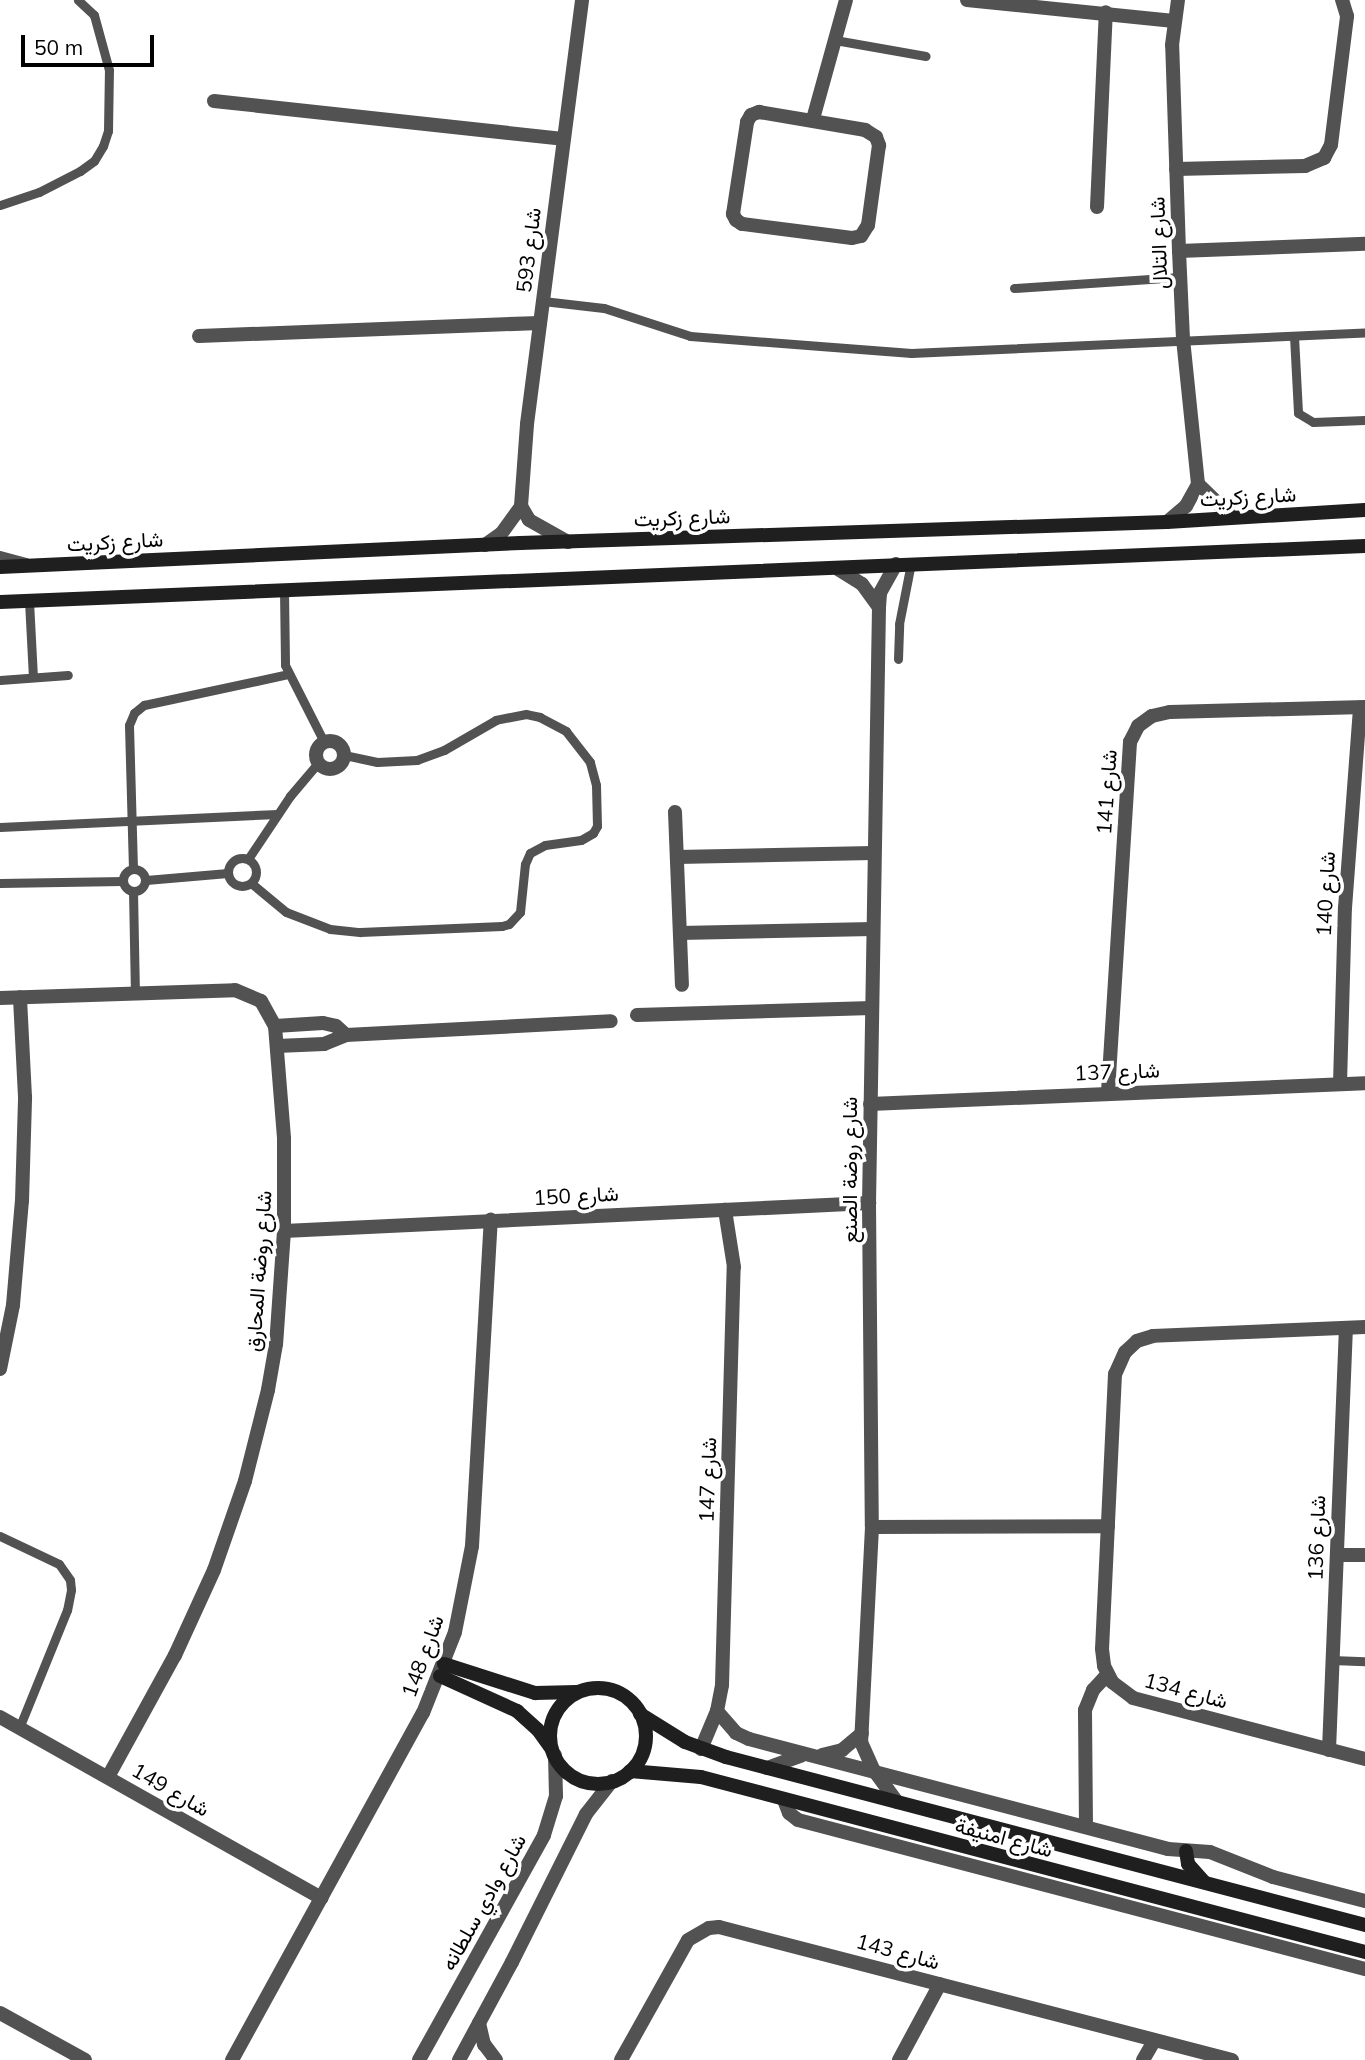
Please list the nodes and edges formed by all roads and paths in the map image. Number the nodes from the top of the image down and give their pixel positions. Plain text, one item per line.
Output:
1 (78, 0) edge
2 (582, 0) edge
3 (846, 0) edge
4 (967, 0) edge
5 (1178, 0) edge
6 (1342, 0) edge
7 (1106, 12) junction
8 (1174, 21) junction
9 (835, 40) junction
10 (926, 56) dead end
11 (214, 101) dead end
12 (813, 120) junction
13 (563, 139) junction
14 (1176, 169) junction
15 (0, 205) edge
16 (1097, 207) dead end
17 (1365, 244) edge
18 (1179, 251) junction
19 (1180, 277) junction
20 (1014, 288) dead end
21 (542, 301) junction
22 (540, 323) junction
23 (1365, 332) edge
24 (1294, 336) junction
25 (199, 337) dead end
26 (1183, 339) junction
27 (1365, 420) edge
28 (1198, 484) junction
29 (521, 506) junction
30 (1365, 510) edge
31 (1232, 517) junction
32 (1167, 522) junction
33 (568, 542) junction
34 (485, 545) junction
35 (1365, 546) edge
36 (0, 555) edge
37 (911, 563) junction
38 (896, 564) junction
39 (34, 566) junction
40 (0, 567) edge
41 (838, 569) junction
42 (284, 591) junction
43 (29, 601) junction
44 (0, 602) edge
45 (879, 607) junction
46 (898, 659) dead end
47 (288, 674) junction
48 (68, 676) dead end
49 (33, 677) junction
50 (0, 680) edge
51 (1363, 707) edge
52 (324, 742) junction
53 (344, 755) junction
54 (318, 763) junction
55 (675, 812) dead end
56 (278, 814) junction
57 (131, 819) junction
58 (0, 827) edge
59 (873, 853) junction
60 (677, 858) junction
61 (248, 859) junction
62 (133, 869) junction
63 (228, 873) junction
64 (145, 880) junction
65 (123, 881) junction
66 (0, 883) edge
67 (251, 883) junction
68 (133, 891) junction
69 (873, 929) junction
70 (680, 933) junction
71 (682, 985) dead end
72 (135, 993) junction
73 (0, 998) edge
74 (20, 998) junction
75 (872, 1007) junction
76 (637, 1014) dead end
77 (611, 1021) dead end
78 (275, 1026) junction
79 (346, 1035) junction
80 (277, 1046) junction
81 (1365, 1083) edge
82 (1340, 1084) junction
83 (1108, 1092) junction
84 (870, 1104) junction
85 (870, 1203) junction
86 (725, 1210) junction
87 (491, 1220) junction
88 (284, 1231) junction
89 (1365, 1327) edge
90 (1346, 1328) junction
91 (0, 1369) edge
92 (1108, 1526) junction
93 (872, 1527) junction
94 (0, 1536) edge
95 (1337, 1555) junction
96 (1365, 1555) edge
97 (1332, 1660) junction
98 (1365, 1661) edge
99 (442, 1670) junction
100 (1107, 1675) junction
101 (582, 1691) junction
102 (717, 1711) junction
103 (640, 1714) junction
104 (0, 1717) edge
105 (19, 1728) junction
106 (862, 1733) junction
107 (701, 1749) junction
108 (1329, 1750) junction
109 (554, 1753) junction
110 (805, 1755) junction
111 (1365, 1759) edge
112 (767, 1768) junction
113 (873, 1769) junction
114 (630, 1771) junction
115 (108, 1777) junction
116 (612, 1781) junction
117 (784, 1800) junction
118 (897, 1802) junction
119 (1086, 1827) junction
120 (1186, 1851) junction
121 (1205, 1884) junction
122 (321, 1899) junction
123 (1365, 1900) edge
124 (1365, 1925) edge
125 (1365, 1952) edge
126 (1365, 1969) edge
127 (940, 1984) junction
128 (0, 2013) edge
129 (479, 2024) junction
130 (1154, 2041) junction
131 (85, 2060) edge
132 (232, 2060) edge
133 (419, 2060) edge
134 (459, 2060) edge
135 (496, 2060) edge
136 (621, 2060) edge
137 (899, 2060) edge
138 (1143, 2060) edge
139 (1232, 2060) edge

1 - 15 lane
2 - 13 street, شارع 593
3 - 9 street
4 - 7 street
5 - 8 street, شارع التلال
6 - 14 street
7 - 8 street
7 - 16 street
8 - 14 street, شارع التلال
9 - 10 lane
9 - 12 street
11 - 13 street
12 - 12 street
13 - 21 street, شارع 593
14 - 18 street, شارع التلال
17 - 18 street
18 - 19 street, شارع التلال
19 - 20 lane
19 - 26 street, شارع التلال
21 - 22 street, شارع 593
21 - 26 lane
22 - 25 street
22 - 29 street, شارع 593
23 - 24 lane
24 - 26 lane
24 - 27 lane
26 - 28 street, شارع التلال
28 - 31 street
28 - 32 street
29 - 33 street
29 - 34 street
30 - 31 street, شارع زكريت
31 - 32 street, شارع زكريت
32 - 33 street, شارع زكريت
33 - 34 street, شارع زكريت
34 - 39 street, شارع زكريت
35 - 37 street
36 - 39 lane
37 - 38 street
37 - 46 lane
38 - 41 street
38 - 45 street, شارع روضة الصنع
39 - 40 street, شارع زكريت
41 - 42 street
41 - 45 street
42 - 43 street
42 - 47 lane
43 - 44 street
43 - 49 lane
45 - 59 street, شارع روضة الصنع
47 - 52 lane
47 - 57 lane
48 - 49 lane
49 - 50 lane
51 - 82 street, شارع 140
51 - 83 street, شارع 141
52 - 53 street
52 - 54 street
53 - 54 street
53 - 67 lane
54 - 56 lane
55 - 60 street
56 - 57 lane
56 - 61 lane
57 - 58 lane
57 - 62 lane
59 - 60 street
59 - 69 street, شارع روضة الصنع
60 - 70 street
61 - 63 lane
61 - 67 lane
62 - 64 lane
62 - 65 lane
63 - 64 lane
63 - 67 lane
64 - 68 lane
65 - 66 lane
65 - 68 lane
68 - 72 lane
69 - 70 street
69 - 75 street, شارع روضة الصنع
70 - 71 street
72 - 74 street
72 - 78 street
73 - 74 street
74 - 91 street
75 - 76 street
75 - 84 street, شارع روضة الصنع
77 - 79 street
78 - 79 street
78 - 80 street, شارع روضة المحارق
79 - 80 street
80 - 88 street, شارع روضة المحارق
81 - 82 street, شارع 137
82 - 83 street, شارع 137
83 - 84 street, شارع 137
84 - 85 street, شارع روضة الصنع
85 - 86 street, شارع 150
85 - 93 street, شارع روضة الصنع
86 - 87 street, شارع 150
86 - 102 street, شارع 147
87 - 88 street, شارع 150
87 - 99 street, شارع 148
88 - 115 street, شارع روضة المحارق
89 - 90 street
90 - 92 street
90 - 95 street, شارع 136
92 - 93 street
92 - 100 street
93 - 106 street, شارع روضة الصنع
94 - 105 lane
95 - 96 street
95 - 97 street, شارع 136
97 - 98 lane
97 - 108 street, شارع 136
99 - 101 street
99 - 109 street
99 - 122 street, شارع 148
100 - 108 street, شارع 134
100 - 119 street
101 - 103 street
101 - 109 street
102 - 107 street, شارع 147
102 - 110 street
103 - 107 street, شارع امنيفة
103 - 114 street
104 - 105 street, شارع 149
105 - 115 street, شارع 149
106 - 110 street
106 - 113 street, شارع روضة الصنع
107 - 112 street, شارع امنيفة
108 - 111 street, شارع 134
109 - 116 street
109 - 133 street, شارع وادي سلطانه
110 - 112 street
110 - 113 street
112 - 118 street, شارع امنيفة
113 - 118 street, شارع روضة الصنع
113 - 119 street
114 - 116 street
114 - 117 street, شارع امنيفة
115 - 122 street, شارع 149
116 - 129 street
117 - 125 street, شارع امنيفة
117 - 126 street
118 - 121 street, شارع امنيفة
119 - 120 street
120 - 121 street
120 - 123 street
121 - 124 street, شارع امنيفة
122 - 132 street, شارع 148
127 - 130 street, شارع 143
127 - 136 street, شارع 143
127 - 137 street
128 - 131 street
129 - 134 street
129 - 135 street
130 - 138 street
130 - 139 street, شارع 143

